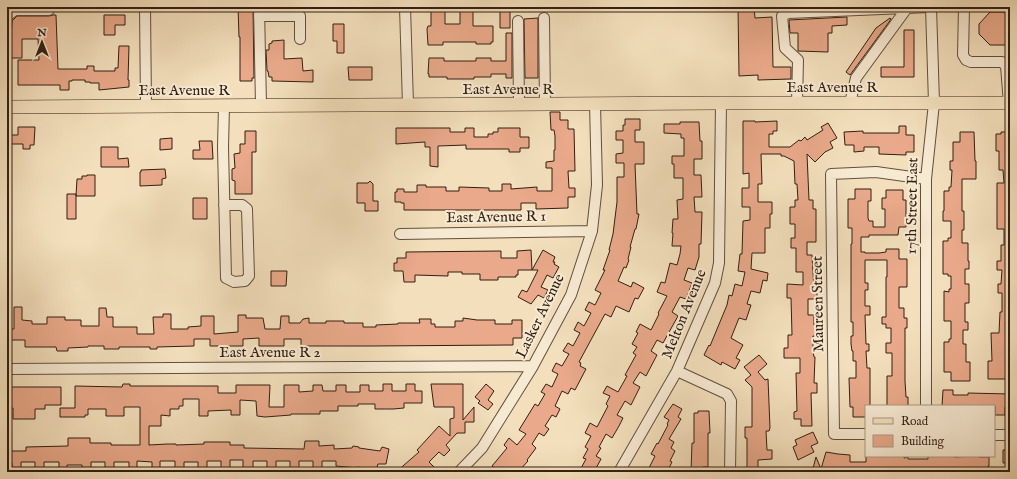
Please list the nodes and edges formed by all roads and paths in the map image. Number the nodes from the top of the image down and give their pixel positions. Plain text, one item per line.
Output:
1 (145, 7) edge
2 (406, 7) edge
3 (930, 7) edge
4 (964, 7) edge
5 (907, 8) edge
6 (49, 10) dead end
7 (259, 12) edge
8 (7, 16) edge
9 (544, 18) dead end
10 (518, 21) dead end
11 (300, 39) dead end
12 (721, 103) junction
13 (797, 103) junction
14 (850, 103) junction
15 (934, 103) junction
16 (595, 104) junction
17 (1009, 104) edge
18 (408, 105) junction
19 (519, 105) junction
20 (545, 105) junction
21 (146, 106) junction
22 (224, 106) junction
23 (261, 106) junction
24 (7, 107) edge
25 (926, 179) junction
26 (224, 205) junction
27 (592, 231) junction
28 (400, 234) dead end
29 (533, 366) junction
30 (7, 369) edge
31 (677, 371) junction
32 (926, 405) edge
33 (865, 434) edge
34 (995, 435) edge
35 (1010, 435) edge
36 (459, 472) edge
37 (619, 472) edge
38 (730, 472) edge

1 - 21 street
2 - 18 street
3 - 5 street
3 - 15 street, 17th Street East
4 - 17 street
5 - 13 street
5 - 14 street
6 - 8 street
7 - 11 street
7 - 23 street
9 - 20 street
10 - 19 street
12 - 13 main road, East Avenue R
12 - 16 main road, East Avenue R
12 - 31 street, Melton Avenue
13 - 14 main road, East Avenue R
14 - 15 main road, East Avenue R
15 - 17 main road, East Avenue R
15 - 25 street, 17th Street East
16 - 20 main road, East Avenue R
16 - 27 street, Lasker Avenue
18 - 19 main road, East Avenue R
18 - 23 main road, East Avenue R
19 - 20 main road, East Avenue R
21 - 22 main road, East Avenue R
21 - 24 main road, East Avenue R
22 - 23 main road, East Avenue R
22 - 26 street
25 - 32 street, 17th Street East
25 - 33 street, Maureen Street
26 - 26 street
27 - 28 street, East Avenue R 1
27 - 29 street, Lasker Avenue
29 - 30 street, East Avenue R 2
29 - 36 street, Lasker Avenue
31 - 37 street, Melton Avenue
31 - 38 street
34 - 35 street

